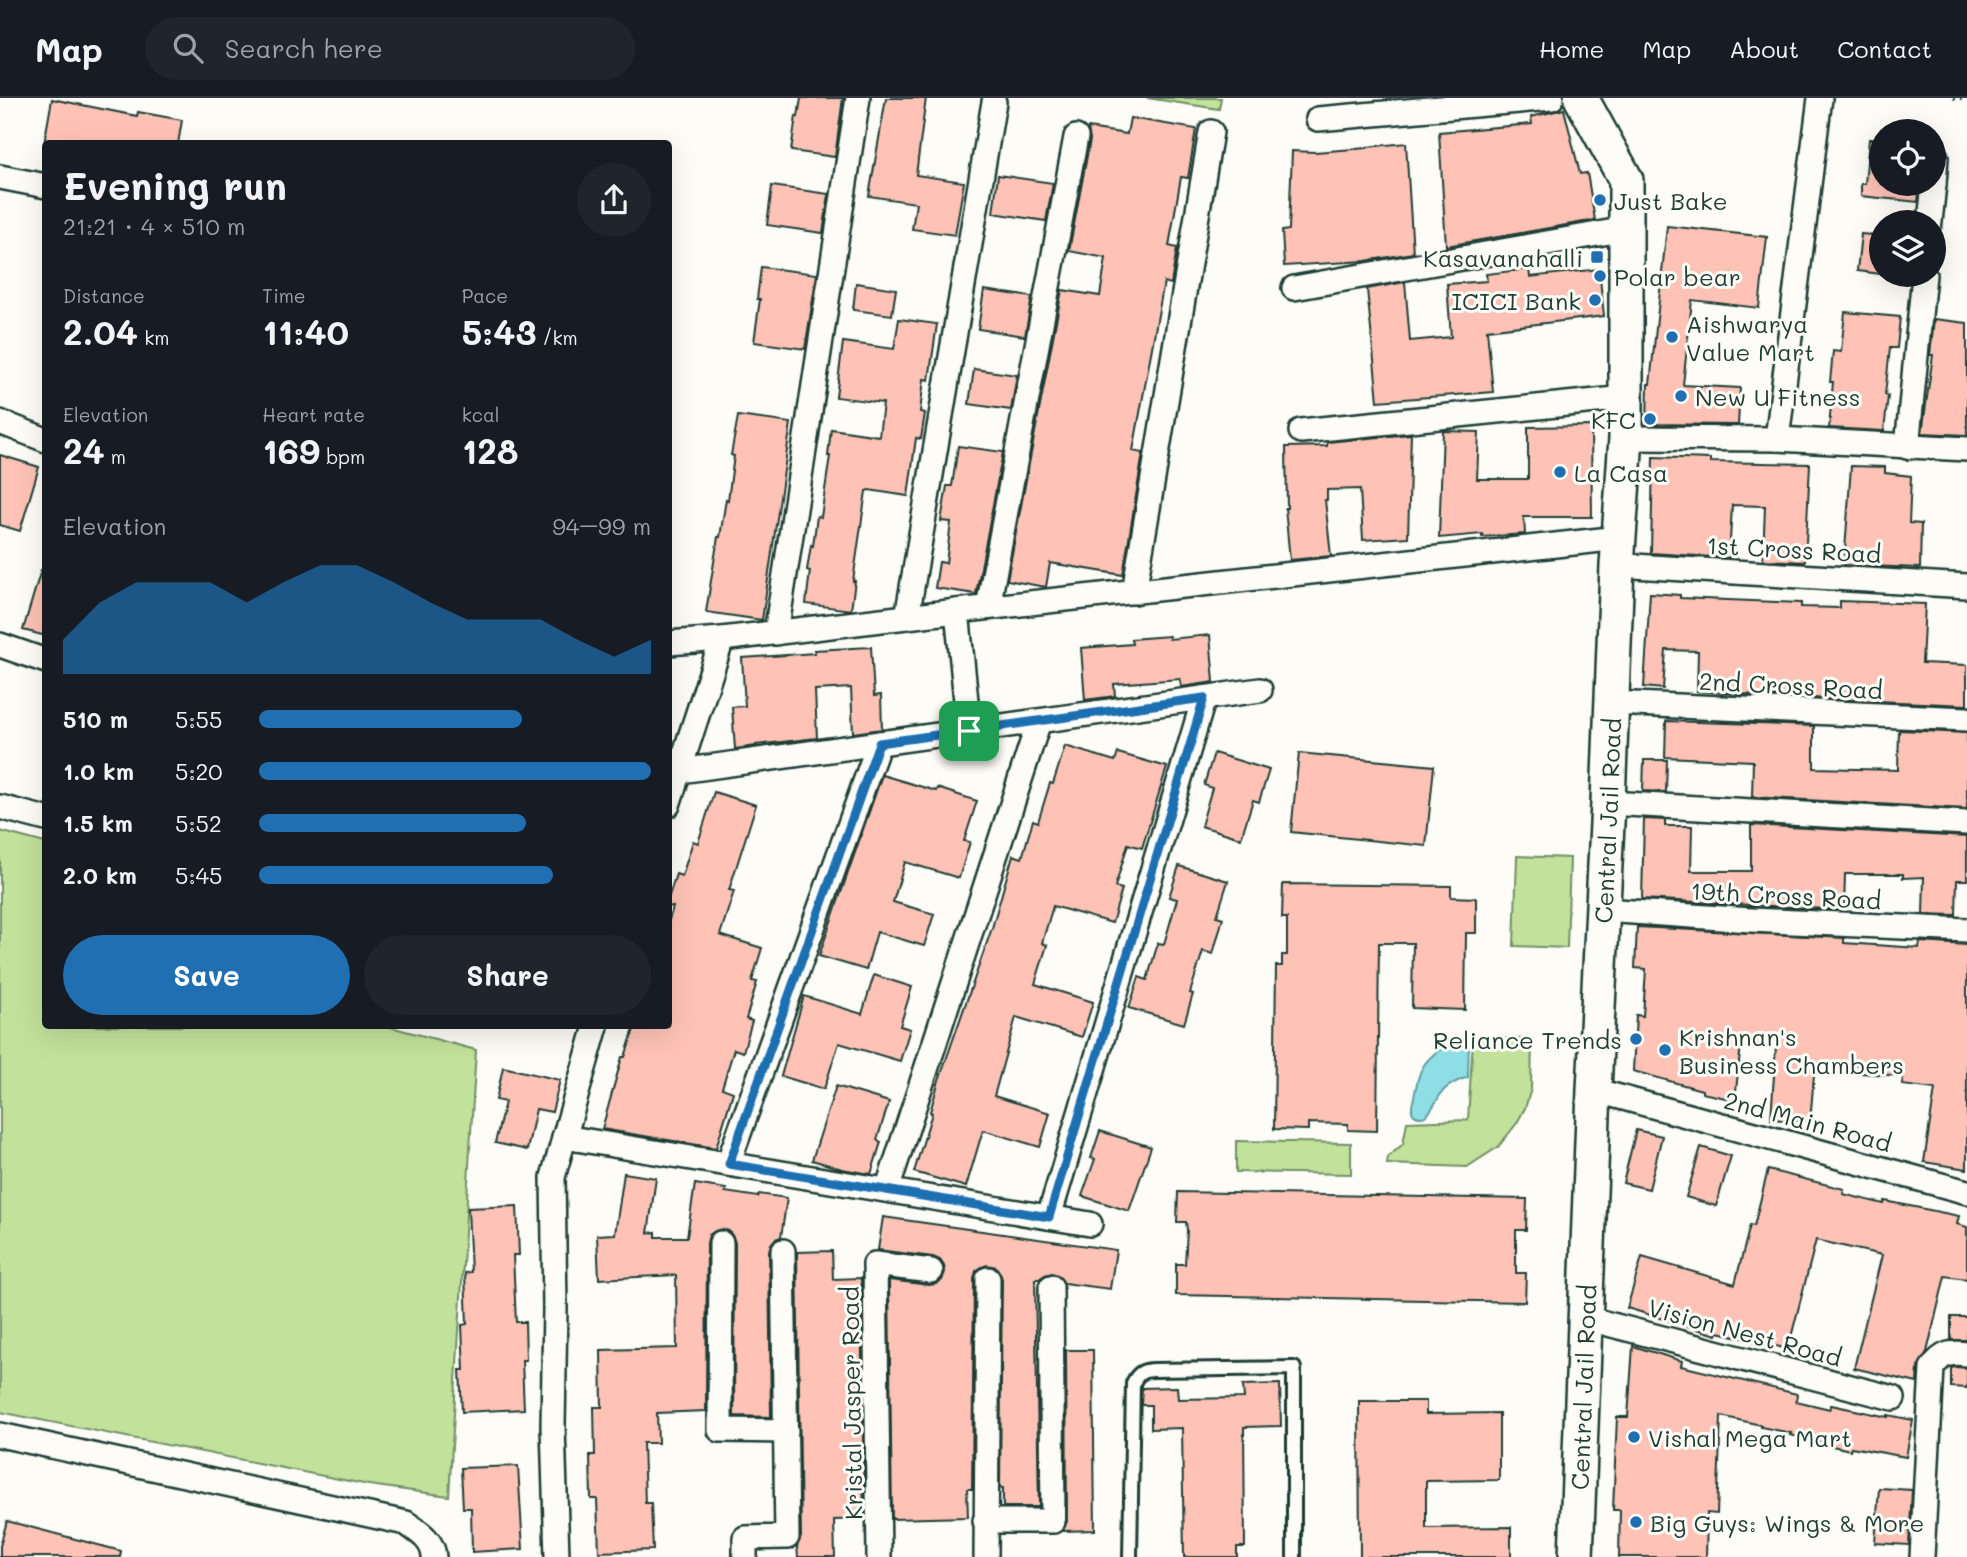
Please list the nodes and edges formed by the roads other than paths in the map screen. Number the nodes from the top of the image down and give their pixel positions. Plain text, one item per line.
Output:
1 (858, 98) edge
2 (1552, 98) edge
3 (1581, 98) edge
4 (1819, 98) edge
5 (994, 102) dead end
6 (1318, 119) dead end
7 (1211, 132) dead end
8 (1076, 137) dead end
9 (0, 177) edge
10 (42, 185) edge
11 (1626, 229) junction
12 (1923, 287) edge
13 (1294, 288) dead end
14 (1626, 398) junction
15 (0, 422) edge
16 (1301, 431) dead end
17 (42, 438) edge
18 (1626, 438) junction
19 (1777, 439) junction
20 (1907, 447) junction
21 (1967, 449) edge
22 (1618, 551) junction
23 (1967, 586) edge
24 (1134, 592) junction
25 (988, 607) junction
26 (957, 611) junction
27 (906, 617) junction
28 (776, 633) junction
29 (722, 639) junction
30 (672, 643) edge
31 (0, 645) edge
32 (42, 660) edge
33 (1260, 690) dead end
34 (1204, 698) junction
35 (1612, 703) junction
36 (1967, 719) edge
37 (1040, 721) junction
38 (969, 731) junction
39 (879, 743) junction
40 (680, 771) junction
41 (672, 794) edge
42 (1608, 803) junction
43 (0, 807) edge
44 (42, 819) edge
45 (1967, 823) edge
46 (1603, 910) junction
47 (1967, 930) edge
48 (595, 1029) edge
49 (1594, 1090) junction
50 (564, 1137) junction
51 (729, 1164) junction
52 (887, 1190) junction
53 (1967, 1192) edge
54 (1049, 1217) junction
55 (1090, 1224) dead end
56 (721, 1243) dead end
57 (783, 1251) dead end
58 (931, 1271) dead end
59 (988, 1279) dead end
60 (1051, 1287) dead end
61 (1585, 1318) junction
62 (1967, 1354) edge
63 (1893, 1398) dead end
64 (786, 1431) junction
65 (0, 1434) edge
66 (985, 1521) junction
67 (434, 1557) edge
68 (557, 1557) edge
69 (745, 1557) edge
70 (879, 1557) edge
71 (986, 1557) edge
72 (1130, 1557) edge
73 (1294, 1557) edge
74 (1576, 1557) edge
75 (1922, 1557) edge

1 - 28 street
2 - 6 street
3 - 11 main road, Central Jail Road
4 - 19 street
5 - 27 street
7 - 24 street
8 - 25 street
9 - 10 street
11 - 13 street
11 - 14 main road, Central Jail Road
12 - 20 street
14 - 16 street
14 - 18 main road, Central Jail Road
15 - 17 street
18 - 19 street
18 - 22 main road, Central Jail Road
19 - 20 street
20 - 21 street
22 - 23 street, 1st Cross Road
22 - 24 street, 1st Cross Road
22 - 35 main road, Central Jail Road
24 - 25 street, 1st Cross Road
25 - 26 street, 1st Cross Road
26 - 27 street, 1st Cross Road
26 - 38 street
27 - 28 street, 1st Cross Road
28 - 29 street, 1st Cross Road
29 - 30 street, 1st Cross Road
29 - 40 street
31 - 32 street
33 - 34 street
34 - 37 street
34 - 54 street
35 - 36 street, 2nd Cross Road
35 - 42 main road, Central Jail Road
37 - 38 street
37 - 52 street
38 - 39 street
39 - 40 street
39 - 51 street
40 - 41 street
42 - 45 street
42 - 46 main road, Central Jail Road
43 - 44 street
46 - 47 street, 19th Cross Road
46 - 49 main road, Central Jail Road
48 - 50 street
49 - 53 street, 2nd Main Road
49 - 61 main road, Central Jail Road
50 - 51 street
50 - 68 street
51 - 52 street
52 - 54 street
54 - 55 street
56 - 64 street
57 - 64 street
58 - 70 street, Kristal Jasper Road
59 - 66 street
60 - 66 street
61 - 63 street, Vision Nest Road
61 - 74 main road, Central Jail Road
62 - 75 street
64 - 69 street
65 - 67 street
66 - 71 street
72 - 73 lane

